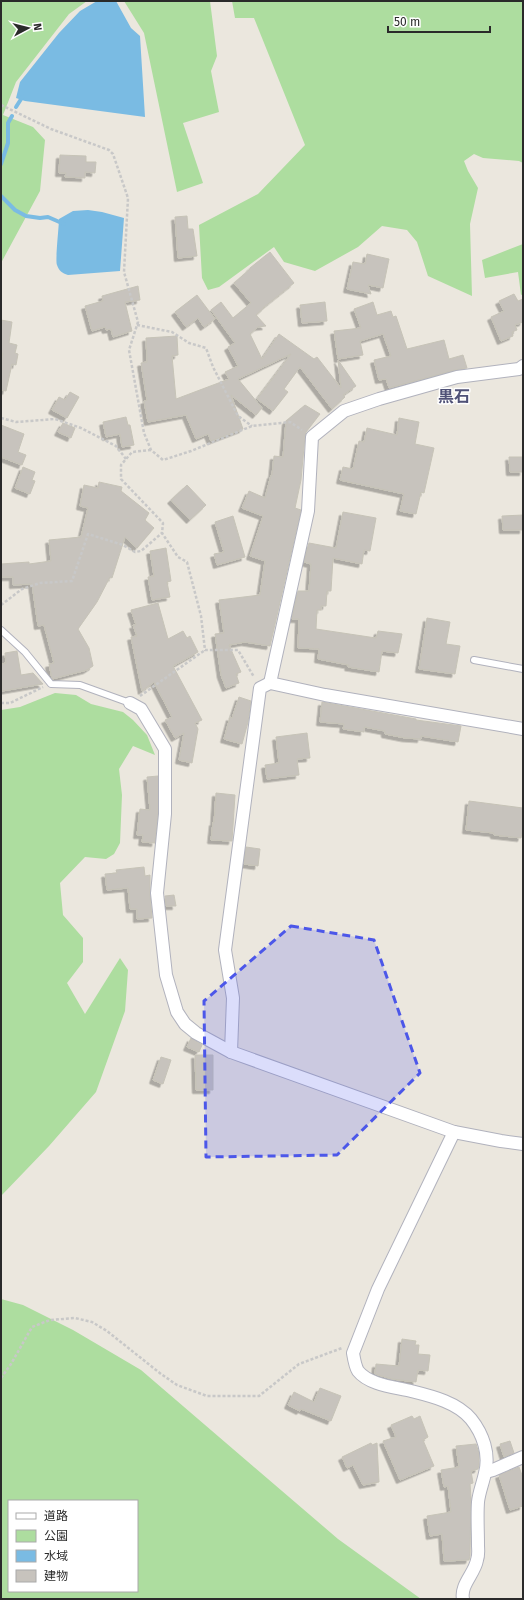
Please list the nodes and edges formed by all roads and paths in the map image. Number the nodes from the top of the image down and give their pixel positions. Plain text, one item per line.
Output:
1 (1, 25) edge
2 (1, 44) edge
3 (1, 105) edge
4 (137, 325) junction
5 (523, 366) edge
6 (1, 418) edge
7 (252, 426) junction
8 (312, 437) junction
9 (151, 450) junction
10 (126, 459) junction
11 (162, 533) junction
12 (1, 605) edge
13 (1, 630) edge
14 (205, 650) junction
15 (474, 660) dead end
16 (523, 670) edge
17 (51, 684) junction
18 (265, 685) junction
19 (1, 703) edge
20 (130, 703) junction
21 (523, 729) edge
22 (231, 1052) junction
23 (454, 1132) junction
24 (523, 1144) edge
25 (356, 1344) junction
26 (1, 1378) edge
27 (523, 1457) edge
28 (486, 1472) junction
29 (463, 1599) edge

1 - 2 path
3 - 4 path
4 - 7 path
4 - 9 path
5 - 8 street
6 - 10 path
7 - 8 path
7 - 9 path
8 - 18 street
9 - 10 path
10 - 11 path
11 - 12 path
11 - 14 path
13 - 17 lane
14 - 18 path
14 - 20 path
15 - 16 lane
17 - 19 path
17 - 20 lane
18 - 21 street
18 - 22 street
20 - 22 street
22 - 23 street
23 - 24 street
23 - 25 street
25 - 26 path
25 - 28 street
27 - 28 street
28 - 29 street

